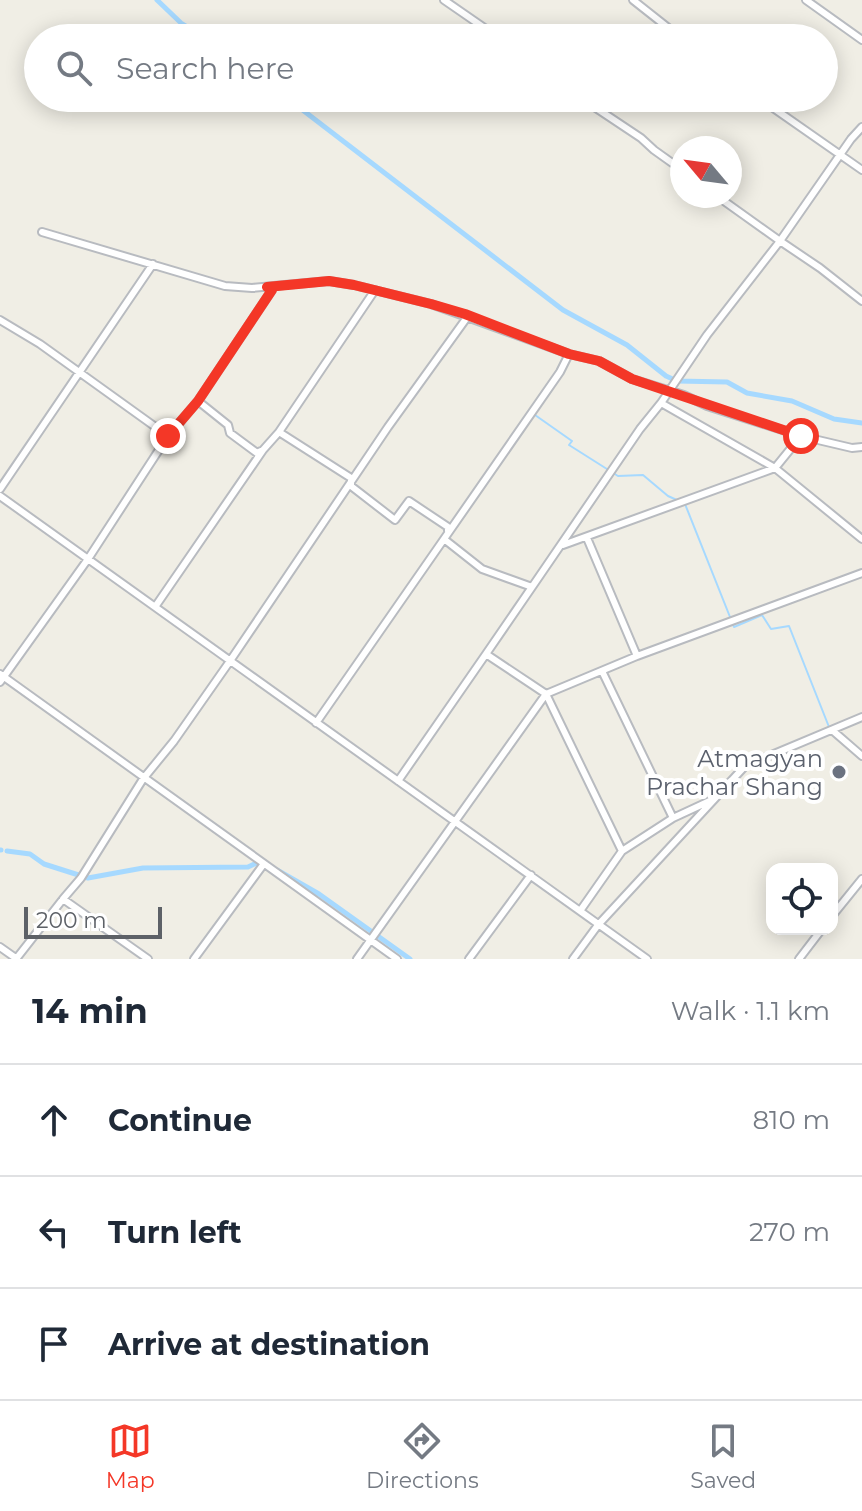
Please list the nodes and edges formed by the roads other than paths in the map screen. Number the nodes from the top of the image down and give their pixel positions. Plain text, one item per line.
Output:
1 (444, 0) edge
2 (633, 0) edge
3 (806, 0) edge
4 (479, 24) edge
5 (663, 24) edge
6 (862, 40) edge
7 (602, 112) edge
8 (779, 112) edge
9 (862, 127) edge
10 (840, 155) junction
11 (670, 161) edge
12 (862, 170) edge
13 (734, 208) edge
14 (42, 232) dead end
15 (780, 241) junction
16 (153, 264) junction
17 (267, 287) junction
18 (375, 290) junction
19 (862, 301) edge
20 (468, 316) junction
21 (0, 320) edge
22 (569, 354) junction
23 (79, 375) junction
24 (670, 390) junction
25 (198, 401) junction
26 (660, 405) junction
27 (279, 432) junction
28 (168, 436) junction
29 (801, 436) junction
30 (862, 447) edge
31 (263, 450) junction
32 (775, 468) junction
33 (351, 486) junction
34 (0, 489) edge
35 (0, 496) edge
36 (448, 531) junction
37 (587, 538) junction
38 (444, 539) junction
39 (862, 539) edge
40 (563, 545) junction
41 (88, 559) junction
42 (862, 573) edge
43 (532, 587) junction
44 (155, 607) junction
45 (486, 654) junction
46 (637, 656) junction
47 (230, 661) junction
48 (602, 671) junction
49 (1, 678) edge
50 (546, 694) junction
51 (862, 717) edge
52 (316, 723) junction
53 (830, 730) junction
54 (862, 756) edge
55 (143, 779) junction
56 (398, 781) junction
57 (714, 799) junction
58 (673, 818) junction
59 (457, 821) junction
60 (622, 851) junction
61 (263, 865) junction
62 (531, 875) junction
63 (862, 879) edge
64 (63, 899) junction
65 (838, 909) edge
66 (580, 911) junction
67 (598, 925) junction
68 (817, 935) edge
69 (372, 939) junction
70 (0, 947) edge
71 (16, 959) edge
72 (148, 959) edge
73 (194, 959) edge
74 (357, 959) edge
75 (397, 959) edge
76 (469, 959) edge
77 (573, 959) edge
78 (647, 959) edge
79 (799, 959) edge

1 - 4 street
2 - 5 street
3 - 6 street
7 - 11 street
8 - 10 street
9 - 10 street
10 - 12 street
10 - 15 street
13 - 15 street
14 - 16 street
15 - 19 street
15 - 24 street
16 - 17 street
16 - 23 street
17 - 18 street
17 - 25 street
18 - 20 street
18 - 27 street
20 - 22 street
20 - 33 street
21 - 23 street
22 - 24 street
22 - 36 street
23 - 28 street
23 - 34 street
24 - 26 street
24 - 29 street
25 - 28 street
25 - 31 street
26 - 32 street
26 - 40 street
27 - 31 street
27 - 33 street
28 - 41 street
29 - 30 street
29 - 32 street
31 - 44 street
32 - 37 street
32 - 39 street
33 - 36 street
33 - 47 street
35 - 41 street
36 - 38 street
37 - 40 street
37 - 46 street
38 - 43 street
38 - 52 street
40 - 43 street
41 - 44 street
41 - 49 street
42 - 46 street
43 - 45 street
44 - 47 street
45 - 50 street
45 - 56 street
46 - 48 street
47 - 52 street
47 - 55 street
48 - 50 street
48 - 58 street
49 - 55 street
50 - 59 street
50 - 60 street
51 - 53 street
52 - 56 street
53 - 54 street
53 - 57 street
55 - 61 street
55 - 64 street
56 - 59 street
57 - 58 street
57 - 67 street
58 - 60 street
59 - 62 street
59 - 69 street
60 - 66 street
61 - 69 street
61 - 73 street
62 - 66 street
62 - 76 street
63 - 65 street
64 - 71 street
64 - 72 street
66 - 67 street
67 - 77 street
67 - 78 street
68 - 79 street
69 - 74 street
69 - 75 street
70 - 71 street

